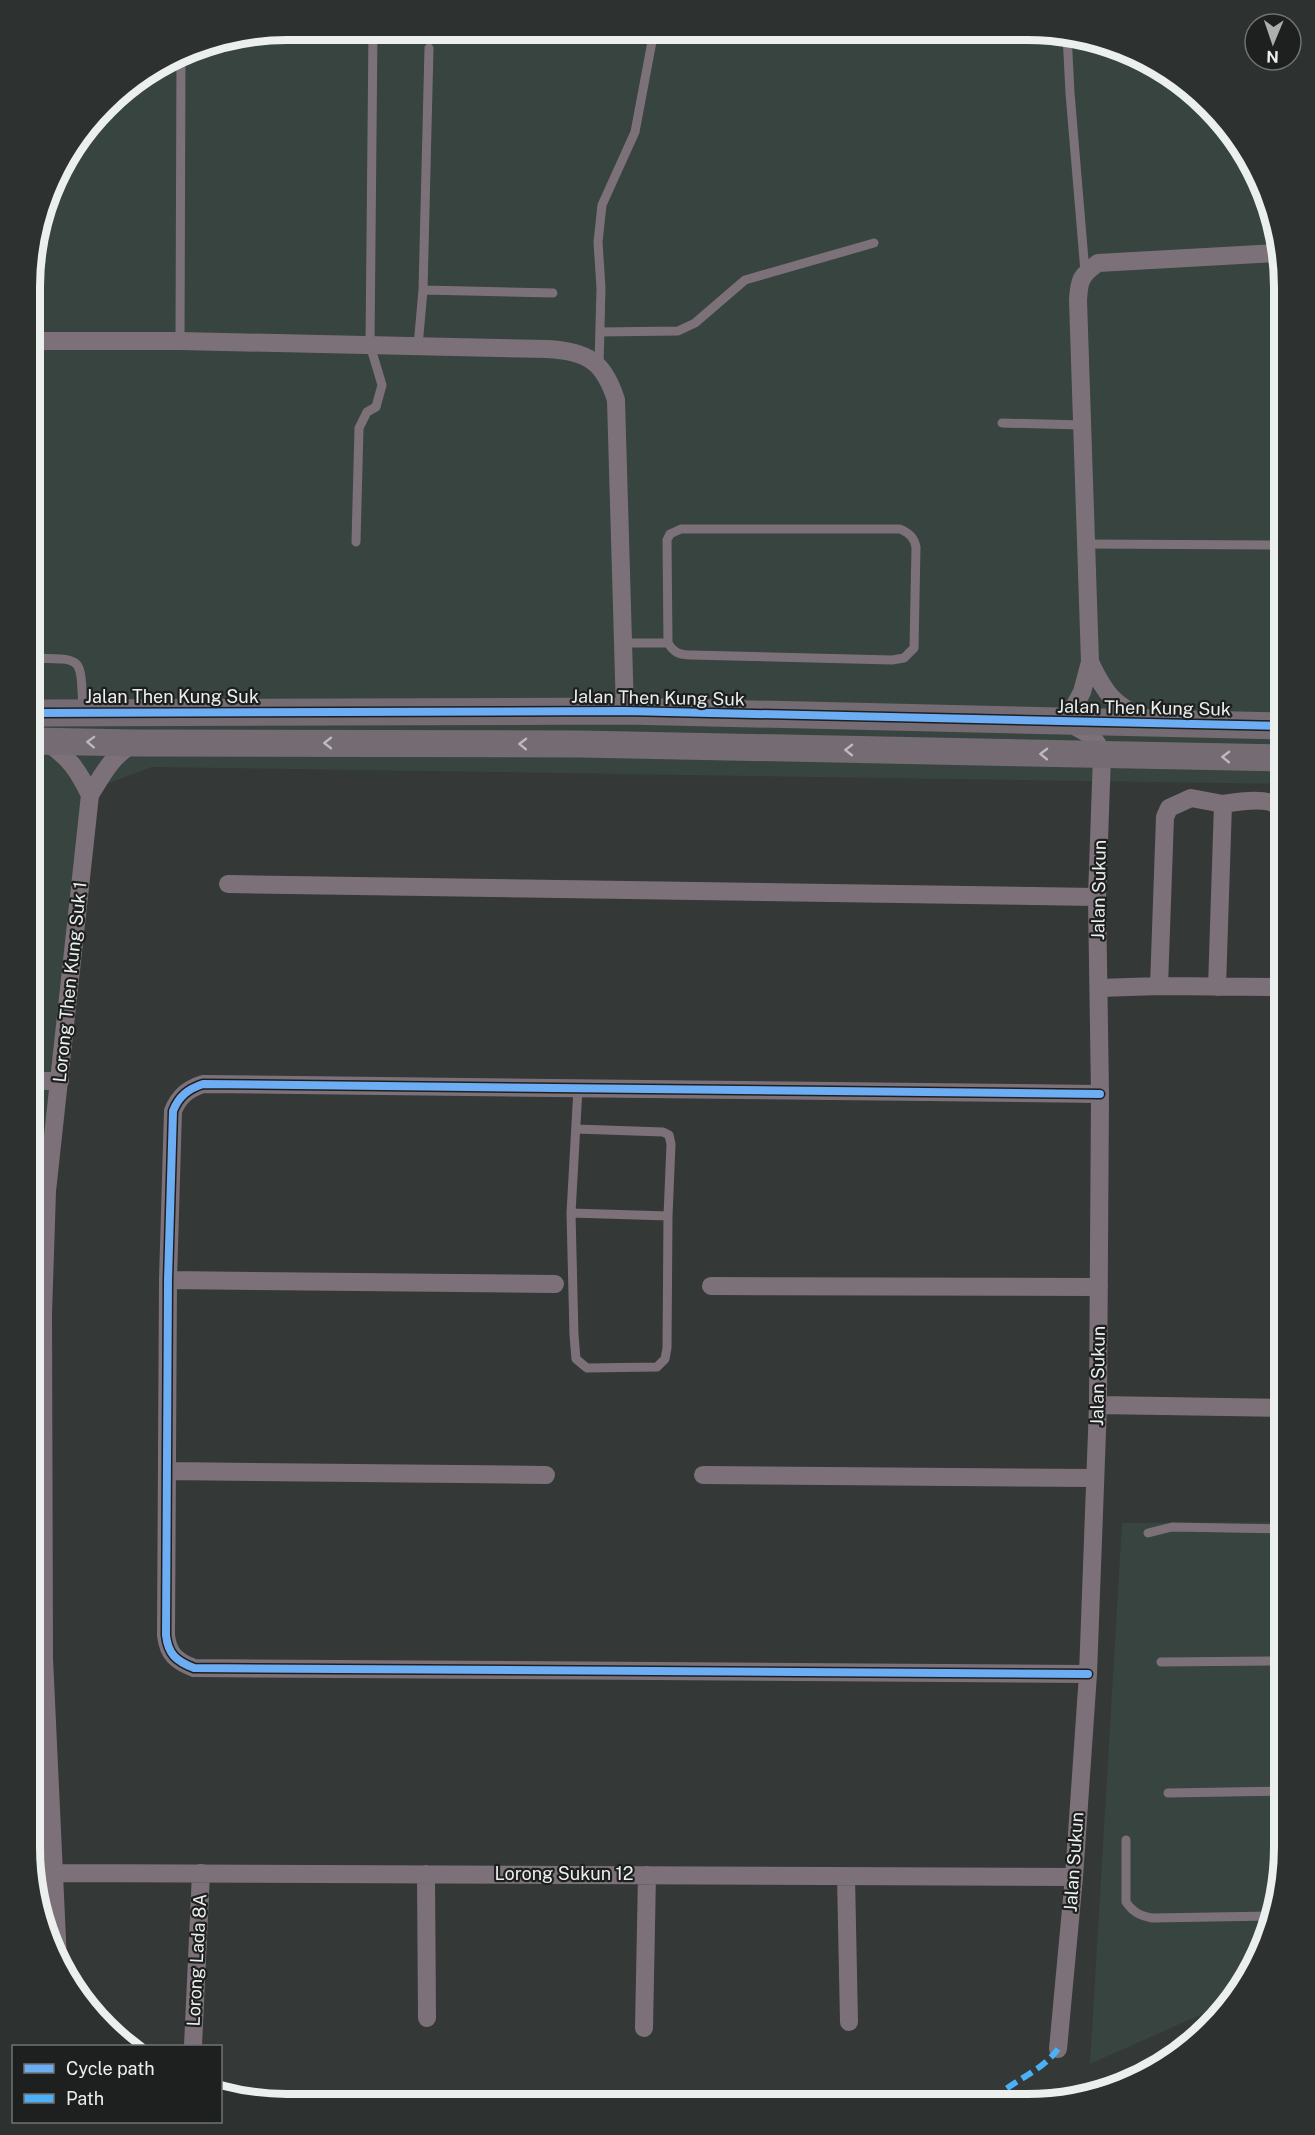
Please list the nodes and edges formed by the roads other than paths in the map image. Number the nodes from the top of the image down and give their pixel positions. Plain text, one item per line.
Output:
1 (373, 40) edge
2 (652, 40) edge
3 (1068, 44) edge
4 (429, 48) dead end
5 (181, 65) edge
6 (873, 243) dead end
7 (1272, 253) edge
8 (1085, 272) junction
9 (423, 290) junction
10 (553, 293) dead end
11 (600, 332) junction
12 (40, 341) edge
13 (180, 341) junction
14 (370, 345) junction
15 (418, 346) junction
16 (599, 365) junction
17 (1002, 423) dead end
18 (1082, 425) junction
19 (356, 542) dead end
20 (1087, 544) junction
21 (1274, 545) edge
22 (668, 643) junction
23 (623, 644) junction
24 (40, 658) edge
25 (1090, 662) junction
26 (624, 711) junction
27 (84, 712) junction
28 (40, 713) edge
29 (1060, 721) junction
30 (1165, 724) junction
31 (1274, 726) edge
32 (40, 740) edge
33 (40, 742) edge
34 (135, 743) junction
35 (581, 744) junction
36 (685, 747) junction
37 (1102, 755) junction
38 (1274, 758) edge
39 (90, 795) junction
40 (1223, 804) junction
41 (1274, 804) edge
42 (228, 884) dead end
43 (1096, 897) junction
44 (1159, 986) junction
45 (1217, 987) junction
46 (1274, 987) edge
47 (1099, 988) junction
48 (40, 1081) edge
49 (60, 1082) junction
50 (578, 1088) junction
51 (1100, 1094) junction
52 (576, 1129) junction
53 (571, 1214) junction
54 (668, 1216) junction
55 (168, 1280) junction
56 (555, 1284) dead end
57 (711, 1286) dead end
58 (1099, 1287) junction
59 (1098, 1405) junction
60 (1274, 1408) edge
61 (167, 1471) junction
62 (546, 1475) dead end
63 (703, 1475) dead end
64 (1095, 1478) junction
65 (1274, 1529) edge
66 (1148, 1533) dead end
67 (1274, 1660) edge
68 (1161, 1662) dead end
69 (1088, 1674) junction
70 (1274, 1791) edge
71 (1168, 1793) dead end
72 (1126, 1840) dead end
73 (54, 1873) junction
74 (201, 1873) junction
75 (426, 1874) junction
76 (647, 1875) junction
77 (846, 1876) junction
78 (1074, 1877) junction
79 (1265, 1916) edge
80 (57, 1936) edge
81 (427, 2018) dead end
82 (849, 2022) dead end
83 (644, 2028) dead end
84 (193, 2045) edge
85 (1058, 2049) dead end

1 - 14 lane
2 - 11 lane
3 - 8 lane
4 - 9 lane
5 - 13 lane
6 - 11 lane
7 - 8 street
8 - 18 street
9 - 10 lane
9 - 15 lane
11 - 16 lane
12 - 13 street
13 - 14 street
14 - 15 street
14 - 19 lane
15 - 16 street
16 - 23 street
17 - 18 lane
18 - 20 street
20 - 21 lane
20 - 25 street
22 - 22 lane
22 - 23 lane
23 - 26 street
24 - 27 lane
25 - 29 street
25 - 30 street
26 - 27 street, Jalan Then Kung Suk
26 - 29 street, Jalan Then Kung Suk
26 - 35 street
26 - 36 street
27 - 28 street, Jalan Then Kung Suk
29 - 30 street, Jalan Then Kung Suk
29 - 37 street
30 - 31 street, Jalan Then Kung Suk
34 -> 32 street
33 - 39 street
35 -> 34 street
34 - 39 street
35 - 36 street
37 -> 36 street
38 -> 37 street
37 - 43 street, Jalan Sukun
39 - 49 street, Lorong Then Kung Suk 1
40 - 41 street
40 - 44 street
40 - 45 street
42 - 43 street
43 - 47 street, Jalan Sukun
44 - 45 street
44 - 47 street
45 - 46 street
47 - 51 street, Jalan Sukun
48 - 49 street
49 - 73 street, Lorong Then Kung Suk 1
50 - 51 street
50 - 52 lane
50 - 55 street
51 - 58 street, Jalan Sukun
52 - 53 lane
52 - 54 lane
53 - 54 lane
53 - 54 lane
55 - 56 street
55 - 61 street
57 - 58 street
58 - 59 street, Jalan Sukun
59 - 60 street
59 - 64 street, Jalan Sukun
61 - 62 street
61 - 69 street
63 - 64 street
64 - 69 street, Jalan Sukun
65 - 66 lane
67 - 68 lane
69 - 78 street, Jalan Sukun
70 - 71 lane
72 - 79 lane
73 - 74 street, Lorong Sukun 12
73 - 80 street, Lorong Then Kung Suk 1
74 - 75 street, Lorong Sukun 12
74 - 84 street, Lorong Lada 8A
75 - 76 street, Lorong Sukun 12
75 - 81 street
76 - 77 street, Lorong Sukun 12
76 - 83 street
77 - 78 street, Lorong Sukun 12
77 - 82 street
78 - 85 street, Jalan Sukun

